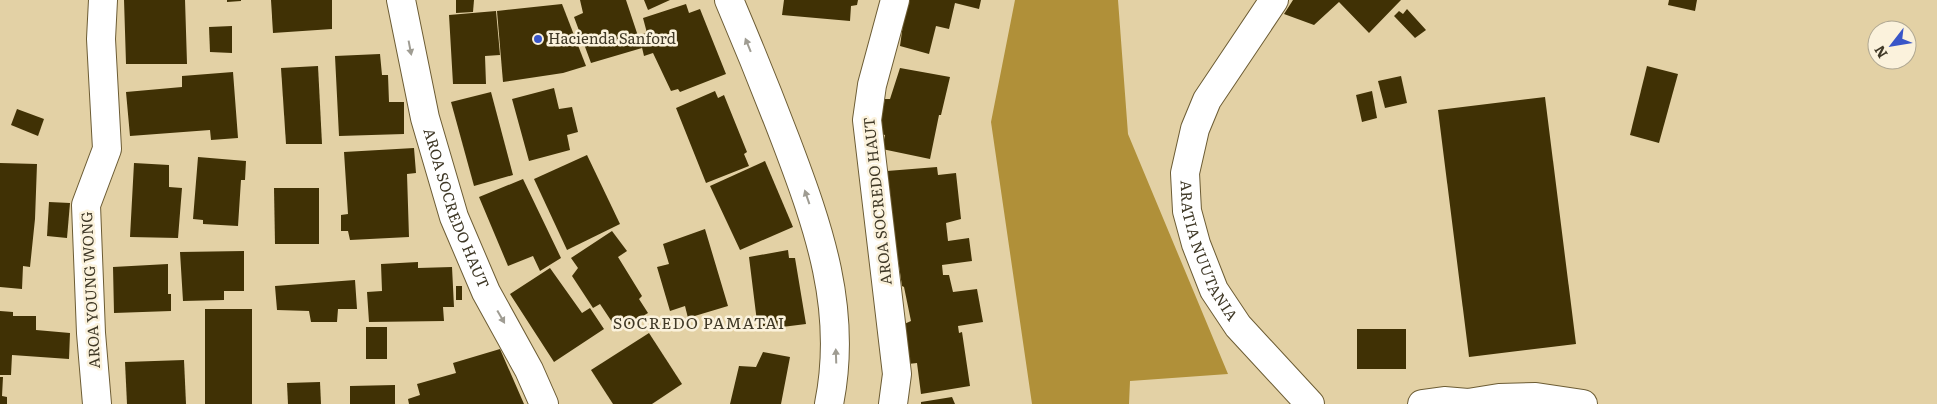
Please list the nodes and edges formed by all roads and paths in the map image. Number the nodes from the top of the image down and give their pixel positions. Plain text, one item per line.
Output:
1 (103, 0) edge
2 (401, 0) edge
3 (729, 0) edge
4 (895, 0) edge
5 (1274, 0) edge
6 (1470, 403) edge
7 (97, 404) edge
8 (544, 404) edge
9 (829, 404) edge
10 (893, 404) edge
11 (1310, 404) edge
12 (1422, 404) edge
13 (1583, 404) edge

1 - 7 street, AROA YOUNG WONG
2 -> 8 street, AROA SOCREDO HAUT
9 -> 3 street
4 - 10 street, AROA SOCREDO HAUT
5 - 11 street, ARATIA NUUTANIA
6 - 12 street
6 - 13 street

